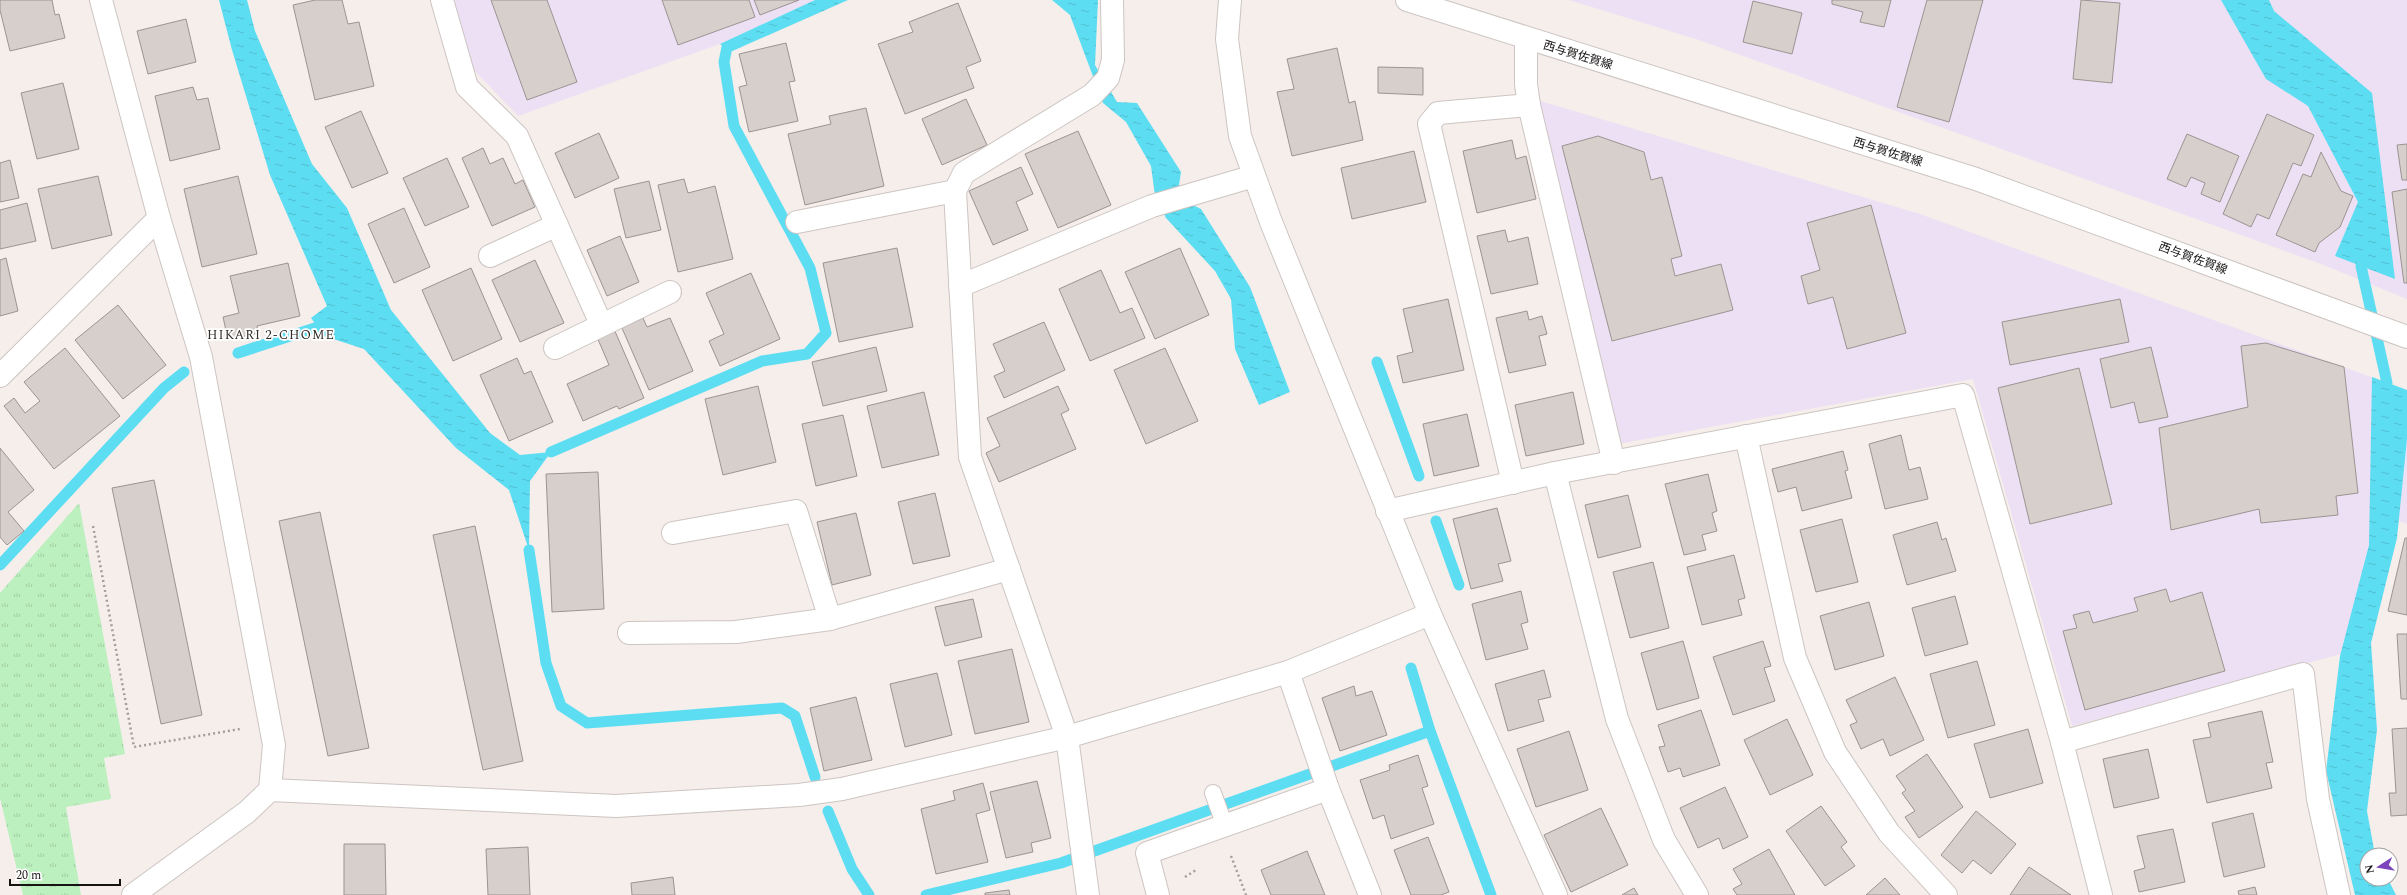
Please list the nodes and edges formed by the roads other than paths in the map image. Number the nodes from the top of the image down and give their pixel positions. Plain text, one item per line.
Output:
1 (101, 0) edge
2 (442, 0) edge
3 (1112, 0) edge
4 (1230, 0) edge
5 (1407, 0) edge
6 (1526, 39) junction
7 (1529, 105) junction
8 (1254, 176) junction
9 (955, 191) junction
10 (159, 218) junction
11 (797, 222) dead end
12 (557, 225) junction
13 (490, 256) dead end
14 (960, 286) junction
15 (670, 292) dead end
16 (601, 324) junction
17 (2402, 335) edge
18 (555, 348) dead end
19 (0, 376) edge
20 (1746, 436) junction
21 (1614, 462) junction
22 (1555, 474) junction
23 (1513, 483) junction
24 (1387, 511) junction
25 (673, 533) dead end
26 (1009, 570) junction
27 (1430, 614) junction
28 (830, 619) junction
29 (629, 634) dead end
30 (1288, 672) junction
31 (1067, 737) junction
32 (2062, 742) junction
33 (1327, 785) junction
34 (270, 790) junction
35 (1213, 793) dead end
36 (1225, 826) junction
37 (133, 895) edge
38 (1088, 895) edge
39 (1158, 895) edge
40 (1370, 895) edge
41 (1556, 895) edge
42 (1697, 895) edge
43 (1946, 895) edge
44 (2101, 895) edge
45 (2339, 895) edge

1 - 10 street
2 - 12 street
3 - 9 street
4 - 8 street
5 - 6 street, 西与賀佐賀線
6 - 7 street
6 - 17 street, 西与賀佐賀線
7 - 21 street
7 - 23 street
8 - 14 street
8 - 24 street
9 - 11 street
9 - 14 street
10 - 19 street
10 - 34 street
12 - 13 street
12 - 16 street
14 - 26 street
15 - 16 street
16 - 18 street
20 - 21 street
20 - 32 street
20 - 43 street
21 - 22 street
22 - 23 street
22 - 42 street
23 - 24 street
24 - 27 street
25 - 28 street
26 - 28 street
26 - 31 street
27 - 30 street
27 - 41 street
28 - 29 street
30 - 31 street
30 - 33 street
31 - 34 street
31 - 38 street
32 - 44 street
32 - 45 street
33 - 36 street
33 - 40 street
34 - 37 street
35 - 36 lane
36 - 39 street

